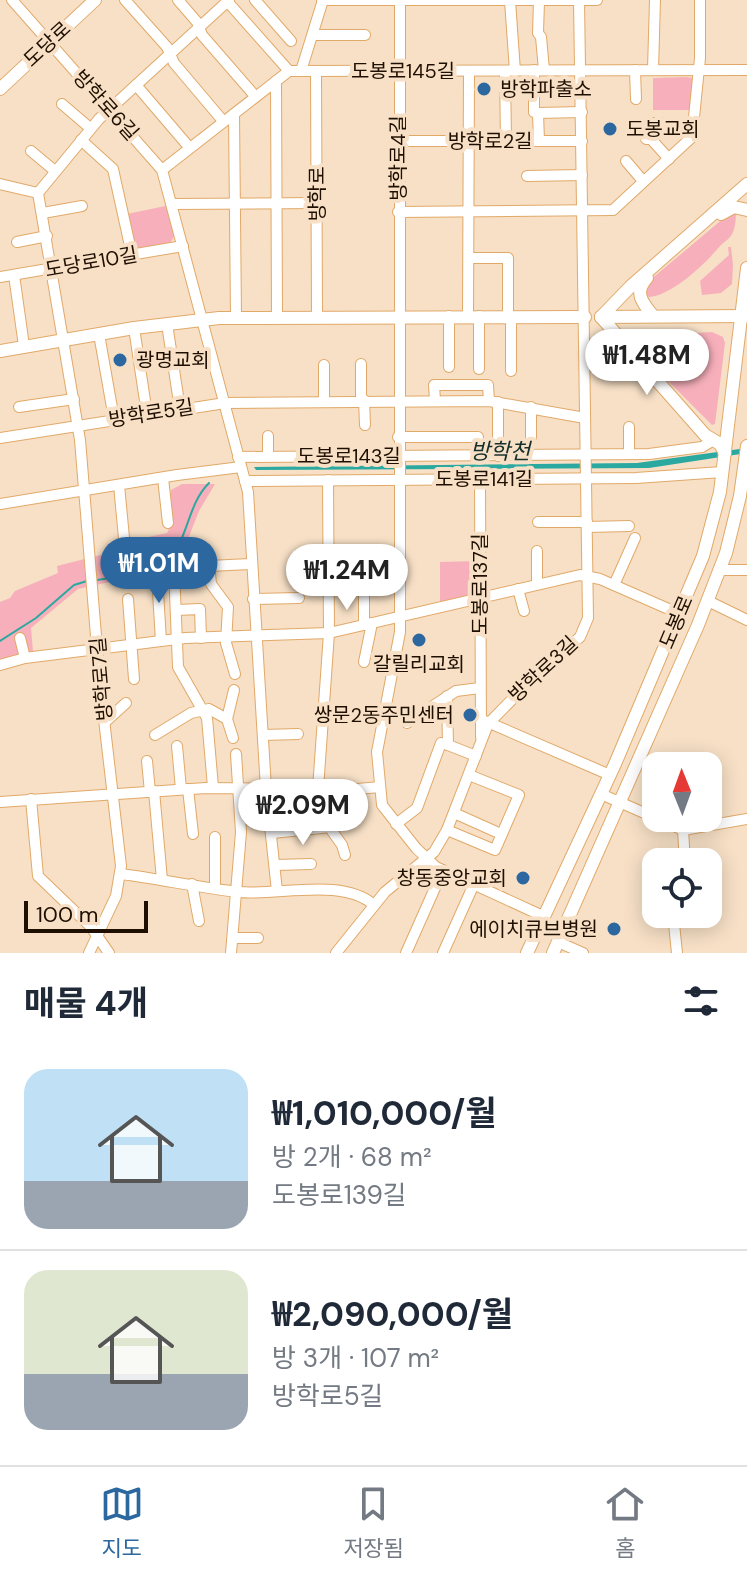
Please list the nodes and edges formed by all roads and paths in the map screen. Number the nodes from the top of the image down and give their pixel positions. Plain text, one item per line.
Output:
1 (12, 0) edge
2 (95, 0) edge
3 (125, 0) edge
4 (178, 0) edge
5 (228, 0) edge
6 (255, 0) edge
7 (323, 0) edge
8 (400, 0) edge
9 (432, 0) edge
10 (452, 0) edge
11 (489, 0) edge
12 (579, 0) edge
13 (597, 0) edge
14 (655, 0) edge
15 (701, 0) edge
16 (514, 1) edge
17 (544, 1) edge
18 (199, 27) junction
19 (313, 35) junction
20 (365, 35) dead end
21 (49, 41) junction
22 (291, 41) dead end
23 (170, 53) junction
24 (539, 70) junction
25 (582, 70) junction
26 (635, 70) junction
27 (653, 70) junction
28 (699, 70) junction
29 (747, 70) edge
30 (289, 71) junction
31 (301, 71) junction
32 (316, 71) junction
33 (469, 71) junction
34 (510, 71) junction
35 (399, 72) junction
36 (276, 81) junction
37 (136, 85) junction
38 (0, 89) edge
39 (255, 96) junction
40 (636, 99) dead end
41 (62, 104) dead end
42 (110, 109) junction
43 (582, 112) junction
44 (538, 113) junction
45 (234, 114) junction
46 (223, 121) junction
47 (653, 123) dead end
48 (695, 125) junction
49 (90, 128) junction
50 (646, 139) dead end
51 (81, 140) junction
52 (398, 141) junction
53 (470, 141) junction
54 (506, 141) junction
55 (539, 141) junction
56 (582, 141) junction
57 (189, 147) junction
58 (31, 151) dead end
59 (669, 159) junction
60 (626, 161) dead end
61 (162, 170) junction
62 (55, 171) junction
63 (582, 175) junction
64 (527, 176) dead end
65 (643, 181) junction
66 (0, 184) edge
67 (747, 184) edge
68 (38, 193) junction
69 (235, 203) junction
70 (277, 203) junction
71 (317, 203) junction
72 (172, 204) junction
73 (82, 206) dead end
74 (582, 210) junction
75 (747, 210) edge
76 (469, 211) junction
77 (398, 212) junction
78 (43, 213) junction
79 (47, 236) junction
80 (17, 242) dead end
81 (183, 246) junction
82 (132, 255) junction
83 (469, 258) junction
84 (747, 268) edge
85 (52, 269) junction
86 (14, 275) junction
87 (0, 277) edge
88 (399, 316) junction
89 (449, 316) junction
90 (474, 316) junction
91 (653, 316) junction
92 (744, 316) edge
93 (236, 317) junction
94 (277, 317) junction
95 (317, 317) junction
96 (510, 317) junction
97 (585, 317) junction
98 (601, 317) junction
99 (201, 320) junction
100 (167, 324) junction
101 (134, 328) junction
102 (99, 334) junction
103 (65, 339) junction
104 (24, 346) junction
105 (0, 351) edge
106 (361, 364) dead end
107 (324, 365) dead end
108 (449, 367) dead end
109 (479, 369) dead end
110 (511, 371) dead end
111 (74, 399) junction
112 (363, 400) junction
113 (399, 400) junction
114 (324, 401) junction
115 (493, 401) junction
116 (225, 403) junction
117 (19, 407) dead end
118 (531, 407) junction
119 (180, 409) junction
120 (147, 414) junction
121 (585, 418) junction
122 (114, 419) junction
123 (78, 425) junction
124 (365, 425) dead end
125 (629, 427) dead end
126 (268, 436) dead end
127 (398, 437) junction
128 (531, 437) dead end
129 (0, 438) edge
130 (712, 441) junction
131 (747, 446) edge
132 (726, 448) junction
133 (629, 454) junction
134 (586, 455) junction
135 (268, 456) junction
136 (398, 456) junction
137 (478, 456) junction
138 (498, 456) junction
139 (240, 462) junction
140 (722, 470) junction
141 (744, 471) edge
142 (163, 478) junction
143 (480, 479) junction
144 (586, 479) junction
145 (328, 480) junction
146 (398, 480) junction
147 (249, 481) junction
148 (119, 485) junction
149 (83, 491) junction
150 (0, 504) edge
151 (538, 522) dead end
152 (168, 523) dead end
153 (587, 524) junction
154 (629, 526) dead end
155 (124, 538) dead end
156 (635, 538) dead end
157 (537, 551) dead end
158 (208, 553) dead end
159 (250, 564) junction
160 (209, 566) junction
161 (328, 568) junction
162 (174, 569) dead end
163 (720, 570) junction
164 (747, 570) edge
165 (588, 575) junction
166 (537, 584) junction
167 (614, 585) junction
168 (518, 589) junction
169 (158, 592) dead end
170 (299, 598) dead end
171 (481, 598) junction
172 (128, 599) dead end
173 (253, 599) junction
174 (708, 601) junction
175 (177, 610) junction
176 (524, 611) dead end
177 (680, 614) junction
178 (400, 616) junction
179 (747, 620) edge
180 (368, 624) junction
181 (329, 633) junction
182 (256, 636) junction
183 (228, 637) junction
184 (20, 638) dead end
185 (201, 638) junction
186 (178, 639) junction
187 (161, 641) junction
188 (132, 644) junction
189 (98, 648) junction
190 (25, 658) junction
191 (364, 662) dead end
192 (0, 665) edge
193 (235, 674) dead end
194 (134, 679) dead end
195 (480, 688) junction
196 (234, 690) dead end
197 (447, 696) junction
198 (126, 703) dead end
199 (203, 709) junction
200 (227, 719) junction
201 (484, 720) junction
202 (105, 722) junction
203 (407, 723) dead end
204 (298, 734) dead end
205 (155, 735) dead end
206 (263, 735) junction
207 (233, 738) dead end
208 (448, 745) junction
209 (177, 746) dead end
210 (236, 754) dead end
211 (476, 756) junction
212 (147, 761) dead end
213 (469, 775) junction
214 (610, 775) junction
215 (213, 787) junction
216 (380, 787) junction
217 (185, 789) junction
218 (240, 789) junction
219 (266, 789) junction
220 (321, 791) junction
221 (152, 792) junction
222 (601, 794) junction
223 (112, 795) junction
224 (31, 799) junction
225 (0, 802) edge
226 (620, 803) junction
227 (642, 812) edge
228 (454, 813) junction
229 (747, 819) edge
230 (722, 823) edge
231 (396, 824) junction
232 (331, 827) junction
233 (447, 830) junction
234 (272, 833) junction
235 (193, 834) dead end
236 (501, 834) junction
237 (215, 837) dead end
238 (345, 855) dead end
239 (426, 859) junction
240 (311, 864) dead end
241 (275, 865) junction
242 (443, 870) junction
243 (121, 874) junction
244 (162, 880) junction
245 (192, 884) junction
246 (474, 884) junction
247 (215, 888) junction
248 (277, 891) junction
249 (235, 892) junction
250 (374, 905) junction
251 (545, 917) junction
252 (199, 921) dead end
253 (674, 928) edge
254 (97, 933) junction
255 (234, 938) junction
256 (258, 938) dead end
257 (556, 948) edge
258 (89, 953) edge
259 (109, 953) edge
260 (231, 953) edge
261 (336, 953) edge
262 (406, 953) edge
263 (443, 953) edge
264 (527, 953) edge
265 (583, 953) edge
266 (677, 953) edge

1 - 21 street, 방학로6길
2 - 21 main road, 도당로
3 - 23 street
4 - 18 street
5 - 18 street
5 - 30 street
6 - 22 street
7 - 8 street
7 - 19 street
8 - 9 street
8 - 35 street, 방학로4길
9 - 10 street
10 - 11 street
11 - 16 street
12 - 13 street
12 - 17 street
12 - 25 street
14 - 27 street
15 - 28 street
16 - 17 street
16 - 34 street
17 - 24 street
18 - 23 street
18 - 39 street
19 - 20 street, 도봉로145길
19 - 31 street
21 - 38 main road, 도당로
21 - 42 street, 방학로6길
23 - 37 street
23 - 46 street
24 - 25 street, 도봉로145길
24 - 34 street, 도봉로145길
24 - 44 street
25 - 26 street, 도봉로145길
25 - 43 street
26 - 27 street, 도봉로145길
26 - 40 street
27 - 28 street, 도봉로145길
28 - 29 street, 도봉로145길
28 - 48 street
30 - 31 street, 도봉로145길
30 - 36 street
31 - 32 street, 도봉로145길
32 - 35 street, 도봉로145길
32 - 71 street, 방학로
33 - 34 street, 도봉로145길
33 - 35 street, 도봉로145길
33 - 53 street
34 - 54 street
35 - 52 street, 방학로4길
36 - 39 street
36 - 70 street, 방학로
37 - 42 street
37 - 57 street
39 - 45 street
41 - 49 street
42 - 49 street
42 - 61 street, 방학로6길
43 - 44 street
43 - 56 street
44 - 55 street
45 - 46 street
45 - 69 street
46 - 57 street
47 - 48 street
48 - 59 street
49 - 51 street
50 - 59 street
51 - 62 street
51 - 82 street
52 - 53 street, 방학로2길
52 - 77 street, 방학로4길
53 - 54 street, 방학로2길
53 - 76 street
54 - 55 street, 방학로2길
55 - 56 street, 방학로2길
56 - 63 street
57 - 61 street
58 - 62 street
59 - 65 street
60 - 65 street
61 - 72 street, 방학로6길
62 - 68 street
63 - 64 street
63 - 74 street
65 - 74 street
66 - 68 street
67 - 98 main road
68 - 78 street, 방학로7길
69 - 70 street
69 - 72 street
69 - 93 street
70 - 71 street
70 - 94 street, 방학로
71 - 95 street, 방학로
72 - 81 street, 방학로6길
73 - 78 street
74 - 76 street
74 - 97 street
75 - 91 main road
76 - 77 street
76 - 83 street
77 - 88 street, 방학로4길
78 - 79 street, 방학로7길
79 - 80 street
79 - 85 street, 방학로7길
81 - 82 street, 도당로10길
81 - 99 street, 방학로6길
82 - 85 street, 도당로10길
83 - 90 street
83 - 96 street
84 - 92 main road, 도봉로
85 - 86 street, 도당로10길
85 - 103 street, 방학로7길
86 - 87 street, 도당로10길
86 - 104 street
88 - 89 main road
88 - 95 main road
88 - 113 street
89 - 90 main road
89 - 108 street
90 - 96 main road
90 - 109 street
91 - 92 main road
91 - 98 main road
92 - 132 main road, 도봉로
93 - 94 main road
93 - 99 main road
94 - 95 main road
96 - 97 main road
96 - 110 street
97 - 98 street
97 - 121 street, 방학로3길
98 - 130 main road
99 - 100 main road
99 - 116 street, 방학로5길
100 - 101 main road
100 - 119 street
101 - 102 main road
101 - 120 street
102 - 103 main road
102 - 122 street
103 - 104 main road
103 - 111 street, 방학로7길
104 - 105 main road
106 - 112 street
107 - 114 street
111 - 117 street
111 - 123 street, 방학로7길
112 - 113 street, 방학로5길
112 - 114 street, 방학로5길
112 - 124 street, 도봉로143길
113 - 115 street
113 - 127 street
114 - 116 street, 방학로5길
115 - 118 street
115 - 138 street
116 - 119 street, 방학로5길
116 - 139 street, 방학로5길
118 - 121 street
118 - 128 street
119 - 120 street, 방학로5길
120 - 122 street, 방학로5길
121 - 134 street, 방학로3길
122 - 123 street, 방학로5길
123 - 129 street
123 - 149 street, 방학로7길
125 - 133 street
126 - 135 street, 도봉로143길
127 - 136 street
127 - 137 street, 도봉로143길
130 - 132 main road
130 - 133 street, 도봉로143길
131 - 141 main road, 도봉로
132 - 140 main road, 도봉로
133 - 134 street, 도봉로143길
134 - 138 street, 도봉로143길
134 - 144 street, 방학로3길
135 - 136 street, 도봉로143길
135 - 139 street, 도봉로143길
136 - 137 street, 도봉로143길
136 - 146 street
137 - 138 street, 도봉로143길
139 - 142 street, 도봉로143길
139 - 147 street, 방학로5길
140 - 144 street, 도봉로141길
140 - 177 main road, 도봉로
141 - 163 main road, 도봉로
142 - 148 street, 도봉로143길
142 - 152 street
143 - 144 street, 도봉로141길
143 - 146 street, 도봉로141길
143 - 171 street, 도봉로137길
144 - 153 street, 방학로3길
145 - 146 street, 도봉로141길
145 - 147 street, 도봉로141길
145 - 161 street
146 - 178 street
147 - 159 street, 방학로5길
148 - 149 street, 도봉로143길
148 - 155 street
149 - 150 street, 도봉로143길
149 - 189 street, 방학로7길
151 - 153 street
153 - 154 street
153 - 165 street, 방학로3길
156 - 167 street
157 - 166 street
158 - 160 street
159 - 160 street
159 - 173 street, 방학로5길
160 - 183 street
161 - 180 street
161 - 181 street
162 - 175 street
163 - 164 street
163 - 174 main road, 도봉로
165 - 166 street
165 - 167 street
165 - 201 street, 방학로3길
166 - 168 street
167 - 177 street
168 - 171 street
168 - 176 street
169 - 187 street
170 - 173 street
171 - 178 street
171 - 195 street, 도봉로137길
172 - 188 street
173 - 182 street, 방학로5길
174 - 179 street
174 - 226 main road, 도봉로
175 - 185 street
175 - 186 street
177 - 214 main road, 도봉로
178 - 180 street
178 - 216 street
180 - 181 street
180 - 191 street
181 - 182 street
181 - 220 street
182 - 183 street
182 - 206 street, 방학로5길
183 - 185 street
183 - 193 street
184 - 190 street
185 - 186 street
186 - 187 street
186 - 199 street
187 - 188 street
188 - 189 street
188 - 194 street
189 - 190 street
189 - 202 street, 방학로7길
190 - 192 street
195 - 197 street
195 - 201 street, 도봉로137길
196 - 200 street
197 - 203 street
197 - 208 street
198 - 202 street
199 - 200 street
199 - 205 street
199 - 215 street
200 - 207 street
201 - 211 street, 도봉로137길
201 - 214 street
202 - 223 street, 방학로7길
204 - 206 street
206 - 219 street, 방학로5길
208 - 211 street
208 - 231 street
209 - 217 street
210 - 218 street
211 - 213 street
212 - 221 street
213 - 228 street
213 - 236 street
214 - 222 main road, 도봉로
215 - 217 street
215 - 218 street
216 - 220 street
216 - 231 street
217 - 221 street
217 - 235 street
218 - 219 street
218 - 249 street
219 - 220 street
219 - 234 street, 방학로5길
220 - 232 street
221 - 223 street
221 - 244 street
222 - 226 street
222 - 251 main road, 도봉로
223 - 224 street
223 - 243 street, 방학로7길
224 - 225 street
224 - 254 street
226 - 227 street
226 - 257 main road, 도봉로
228 - 233 street
228 - 236 street
229 - 230 street
231 - 239 street
232 - 234 street
232 - 238 street
233 - 236 street
233 - 239 street
234 - 241 street, 방학로5길
237 - 247 street
239 - 242 street
239 - 250 street
240 - 241 street
241 - 248 street, 방학로5길
242 - 246 street
242 - 262 street
243 - 244 street
243 - 254 street, 방학로7길
244 - 245 street
245 - 247 street
245 - 252 street
246 - 251 street
246 - 263 street
247 - 249 street
248 - 249 street
248 - 250 street
249 - 255 street
250 - 261 street
251 - 264 main road, 도봉로
253 - 266 street
254 - 258 street, 방학로7길
254 - 259 street
255 - 256 street
255 - 260 street
257 - 265 street, 도봉로

